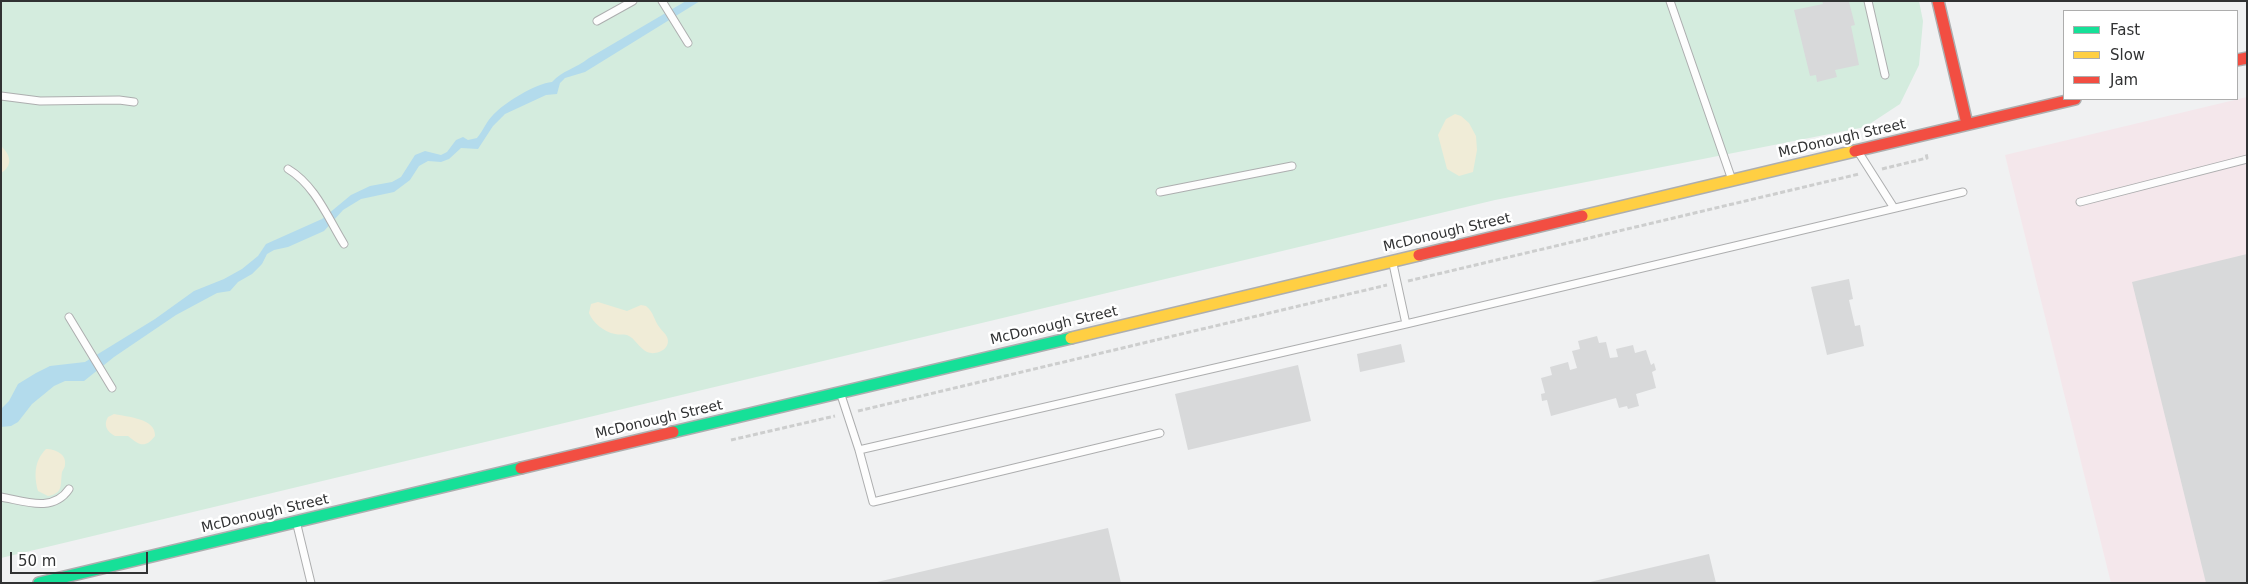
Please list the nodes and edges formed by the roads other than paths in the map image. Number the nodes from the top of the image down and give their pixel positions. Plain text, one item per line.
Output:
1 (633, 1) edge
2 (662, 1) edge
3 (1670, 1) edge
4 (1868, 1) edge
5 (1938, 1) edge
6 (597, 21) dead end
7 (688, 43) dead end
8 (1885, 75) dead end
9 (1, 96) edge
10 (2071, 100) edge
11 (134, 102) dead end
12 (1968, 124) junction
13 (1858, 150) junction
14 (2247, 159) edge
15 (1292, 166) dead end
16 (288, 168) dead end
17 (1732, 180) junction
18 (1160, 192) dead end
19 (1963, 192) dead end
20 (2080, 202) dead end
21 (1894, 208) junction
22 (344, 244) dead end
23 (1392, 261) junction
24 (69, 317) dead end
25 (1406, 324) junction
26 (112, 388) dead end
27 (840, 393) junction
28 (1160, 433) dead end
29 (859, 450) junction
30 (68, 489) dead end
31 (1, 496) edge
32 (297, 522) junction
33 (39, 583) edge
34 (311, 583) edge

1 - 6 lane
2 - 7 lane
3 - 17 lane
4 - 8 lane
5 - 12 street
9 - 11 lane
10 - 12 street, McDonough Street
12 - 13 street, McDonough Street
13 - 17 street, McDonough Street
13 - 21 lane
14 - 20 lane
15 - 18 lane
16 - 22 lane
17 - 23 street, McDonough Street
19 - 21 lane
21 - 25 lane
23 - 25 lane
23 - 27 street, McDonough Street
24 - 26 lane
25 - 29 lane
27 - 29 lane
27 - 32 street, McDonough Street
28 - 29 lane
30 - 31 lane
32 - 33 street, McDonough Street
32 - 34 lane

